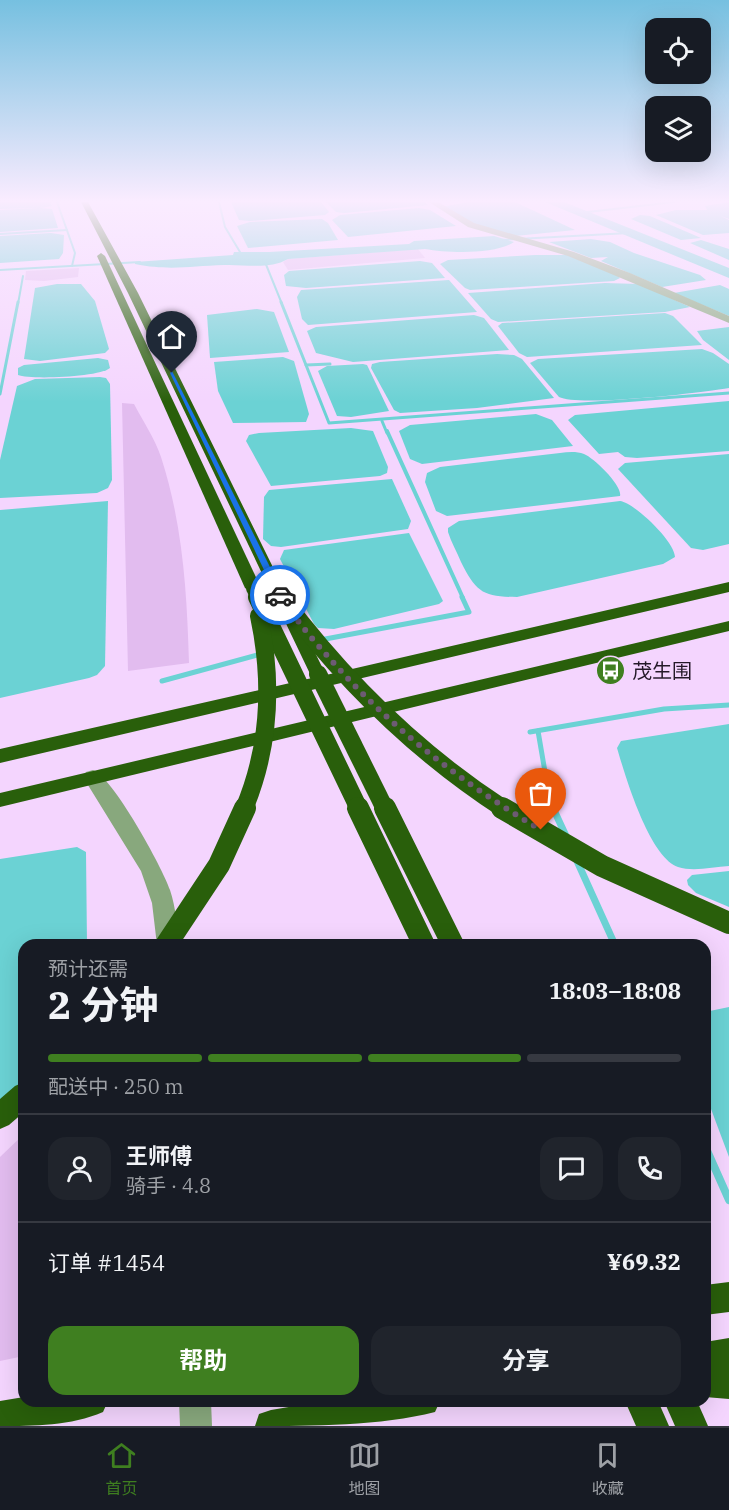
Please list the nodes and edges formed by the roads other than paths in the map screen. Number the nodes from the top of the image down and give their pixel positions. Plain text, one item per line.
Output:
1 (107, 269) edge
2 (120, 269) edge
3 (606, 269) edge
4 (729, 320) edge
5 (729, 586) edge
6 (253, 588) junction
7 (281, 597) junction
8 (729, 626) edge
9 (0, 756) edge
10 (93, 777) junction
11 (0, 800) edge
12 (729, 923) edge
13 (166, 939) edge
14 (172, 939) edge
15 (421, 939) edge
16 (450, 939) edge
17 (18, 1100) edge
18 (0, 1116) edge
19 (729, 1297) edge
20 (711, 1299) edge
21 (729, 1354) edge
22 (711, 1357) edge
23 (711, 1382) edge
24 (729, 1383) edge
25 (58, 1407) edge
26 (195, 1407) edge
27 (387, 1407) edge
28 (644, 1407) edge
29 (683, 1407) edge
30 (0, 1417) edge
31 (196, 1426) edge
32 (271, 1426) edge
33 (653, 1426) edge
34 (692, 1426) edge

1 - 6 highway
2 - 7 highway
3 - 4 street
5 - 9 highway
6 - 14 highway, bridge
6 - 15 highway, bridge
7 - 12 highway, bridge
7 - 16 highway, bridge
8 - 10 highway
10 - 11 highway
10 - 13 street
17 - 18 highway
19 - 20 highway
21 - 22 highway
23 - 24 highway
25 - 30 highway
26 - 31 street
27 - 32 highway
28 - 33 highway
29 - 34 highway

